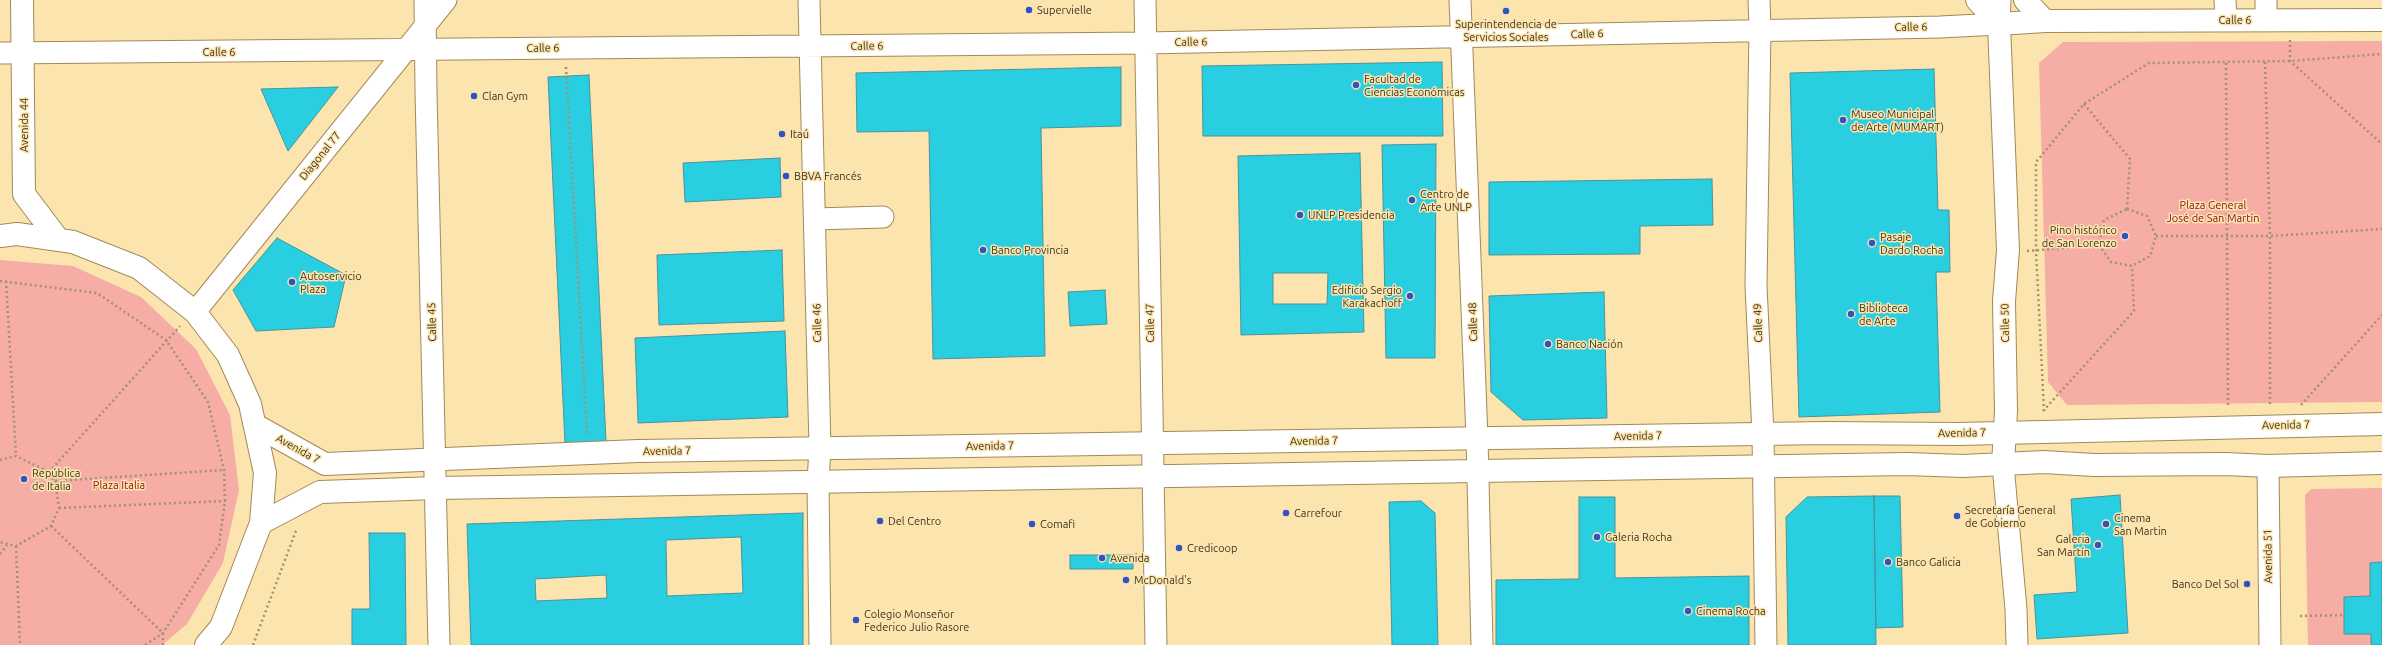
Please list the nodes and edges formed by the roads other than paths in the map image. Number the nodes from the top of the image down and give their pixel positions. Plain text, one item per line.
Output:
1 (22, 0) edge
2 (425, 0) edge
3 (446, 0) edge
4 (810, 0) edge
5 (1145, 0) edge
6 (1460, 0) edge
7 (1758, 0) edge
8 (1977, 0) edge
9 (2000, 0) edge
10 (2025, 0) edge
11 (2226, 10) edge
12 (2266, 10) edge
13 (2382, 20) edge
14 (2045, 21) junction
15 (1999, 24) junction
16 (425, 27) junction
17 (1760, 29) junction
18 (1461, 38) junction
19 (1146, 43) junction
20 (811, 47) junction
21 (416, 49) junction
22 (23, 53) junction
23 (0, 54) edge
24 (883, 217) dead end
25 (815, 219) junction
26 (0, 236) edge
27 (58, 239) junction
28 (195, 312) junction
29 (2382, 424) edge
30 (256, 426) junction
31 (2006, 433) junction
32 (1763, 434) junction
33 (1477, 438) junction
34 (1152, 443) junction
35 (820, 448) junction
36 (436, 459) junction
37 (2382, 464) edge
38 (2003, 465) junction
39 (1763, 466) junction
40 (2268, 466) junction
41 (1478, 471) junction
42 (1153, 477) junction
43 (818, 482) junction
44 (437, 488) junction
45 (261, 523) junction
46 (224, 636) edge
47 (206, 645) edge
48 (439, 645) edge
49 (820, 645) edge
50 (1156, 645) edge
51 (1482, 645) edge
52 (1766, 645) edge
53 (2017, 645) edge
54 (2270, 645) edge

1 - 22 main road, Avenida 44
2 - 16 street
3 - 16 street, Diagonal 77
4 - 20 street, Calle 46
5 - 19 street, Calle 47
6 - 18 street, Calle 48
7 - 17 street, Calle 49
8 - 15 main road
9 - 15 street, Calle 50
10 - 14 main road
11 - 12 main road, Calle 6
11 - 14 main road, Calle 6
12 - 13 main road, Calle 6
14 - 15 main road, Calle 6
15 - 17 street, Calle 6
15 - 31 main road, Calle 50
16 - 21 street, Diagonal 77
17 - 18 street, Calle 6
17 - 32 street, Calle 49
18 - 19 street, Calle 6
18 - 33 street, Calle 48
19 - 20 street, Calle 6
19 - 34 street, Calle 47
20 - 21 street, Calle 6
20 - 25 street, Calle 46
21 - 22 street, Calle 6
21 - 28 street, Diagonal 77
21 - 36 street, Calle 45
22 - 23 street, Calle 6
22 - 27 main road, Avenida 44
24 - 25 street
25 - 35 street, Calle 46
26 - 27 main road
27 - 28 main road
28 - 30 main road
29 - 31 main road, Avenida 7
30 - 36 main road, Avenida 7
30 - 45 main road
31 - 32 main road, Avenida 7
31 - 38 main road, Calle 50
32 - 33 main road, Avenida 7
32 - 39 street, Calle 49
33 - 34 main road, Avenida 7
33 - 41 street, Calle 48
34 - 35 main road, Avenida 7
34 - 42 street, Calle 47
35 - 36 main road, Avenida 7
35 - 43 street, Calle 46
36 - 44 street, Calle 45
37 - 40 main road
38 - 39 main road
38 - 40 main road
38 - 53 street, Calle 50
39 - 41 main road
39 - 52 street, Calle 49
40 - 54 street, Avenida 51
41 - 42 main road
41 - 51 street, Calle 48
42 - 43 main road
42 - 50 street, Calle 47
43 - 44 main road
43 - 49 street, Calle 46
44 - 45 main road
44 - 48 street, Calle 45
45 - 46 main road
46 - 47 main road

